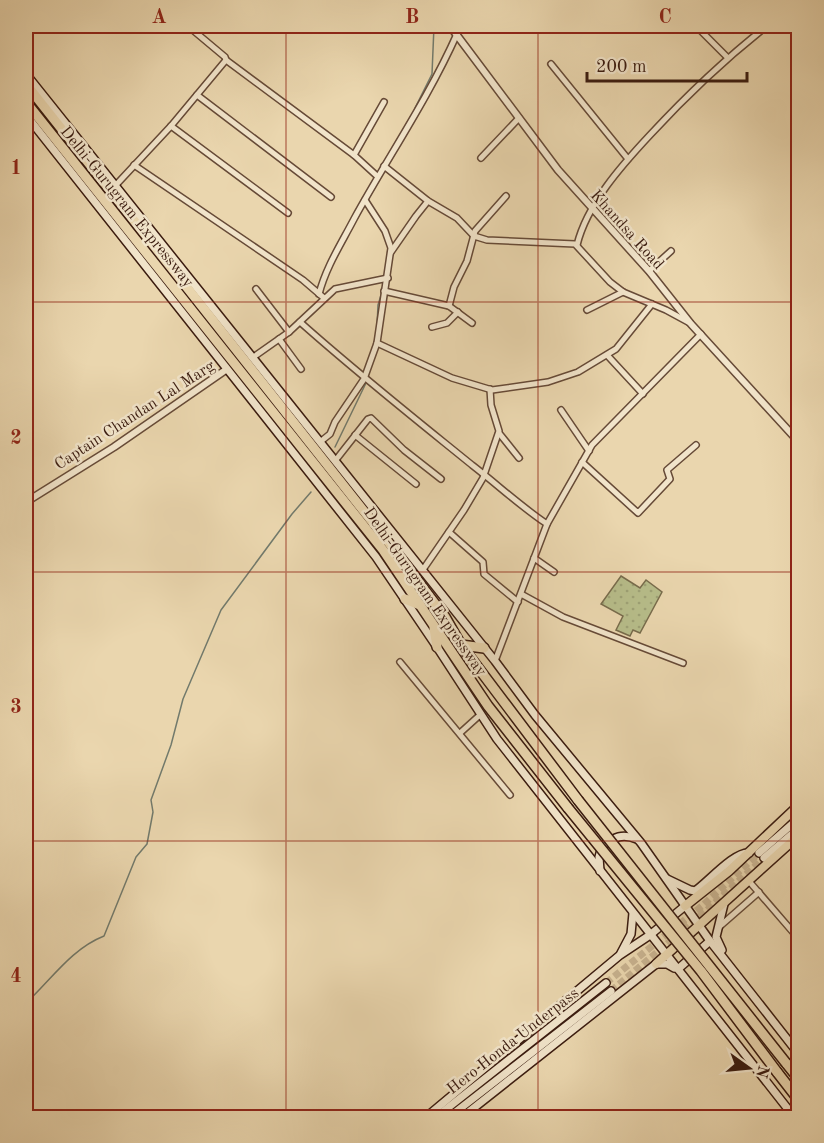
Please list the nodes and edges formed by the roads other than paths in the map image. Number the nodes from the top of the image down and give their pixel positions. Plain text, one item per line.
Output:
1 (188, 26) edge
2 (450, 26) edge
3 (574, 26) edge
4 (581, 26) edge
5 (696, 26) edge
6 (767, 26) edge
7 (457, 34) junction
8 (727, 57) junction
9 (226, 60) junction
10 (551, 64) dead end
11 (26, 74) edge
12 (26, 84) edge
13 (197, 95) junction
14 (26, 102) edge
15 (384, 102) dead end
16 (26, 115) edge
17 (519, 118) junction
18 (171, 126) junction
19 (354, 155) junction
20 (481, 158) dead end
21 (628, 159) junction
22 (135, 165) junction
23 (384, 166) junction
24 (377, 176) junction
25 (115, 186) junction
26 (506, 196) dead end
27 (332, 197) dead end
28 (365, 200) junction
29 (428, 201) junction
30 (593, 210) junction
31 (288, 213) dead end
32 (474, 236) junction
33 (577, 244) junction
34 (671, 251) dead end
35 (391, 252) junction
36 (648, 271) junction
37 (388, 278) junction
38 (256, 289) dead end
39 (384, 291) junction
40 (623, 292) junction
41 (321, 296) junction
42 (652, 304) junction
43 (449, 306) junction
44 (587, 310) dead end
45 (458, 312) junction
46 (300, 322) junction
47 (472, 323) dead end
48 (691, 324) junction
49 (432, 327) dead end
50 (289, 332) junction
51 (701, 334) junction
52 (279, 339) junction
53 (377, 343) junction
54 (607, 355) junction
55 (252, 358) junction
56 (227, 369) junction
57 (301, 369) dead end
58 (364, 379) junction
59 (489, 389) junction
60 (643, 394) junction
61 (561, 410) dead end
62 (308, 433) junction
63 (499, 433) junction
64 (355, 435) junction
65 (798, 441) edge
66 (320, 442) junction
67 (696, 445) dead end
68 (589, 451) junction
69 (519, 458) dead end
70 (335, 461) junction
71 (582, 462) junction
72 (484, 474) junction
73 (441, 479) dead end
74 (416, 484) dead end
75 (26, 502) edge
76 (547, 525) junction
77 (450, 532) junction
78 (534, 558) junction
79 (422, 571) junction
80 (554, 572) dead end
81 (521, 594) junction
82 (405, 599) junction
83 (518, 602) junction
84 (420, 605) junction
85 (433, 624) junction
86 (461, 645) junction
87 (437, 646) junction
88 (484, 648) junction
89 (495, 661) junction
90 (400, 662) dead end
91 (683, 663) dead end
92 (481, 714) junction
93 (460, 733) junction
94 (510, 795) dead end
95 (798, 806) edge
96 (798, 819) edge
97 (798, 829) edge
98 (798, 836) edge
99 (638, 840) junction
100 (749, 853) junction
101 (600, 871) junction
102 (664, 878) junction
103 (748, 880) junction
104 (674, 890) junction
105 (759, 892) junction
106 (693, 899) junction
107 (724, 902) junction
108 (685, 906) junction
109 (633, 912) junction
110 (699, 927) junction
111 (716, 930) junction
112 (650, 935) junction
113 (798, 938) edge
114 (710, 941) junction
115 (620, 955) junction
116 (667, 956) junction
117 (656, 964) junction
118 (679, 972) junction
119 (738, 978) junction
120 (606, 983) tunnel mouth
121 (611, 990) tunnel mouth
122 (798, 1053) edge
123 (798, 1078) edge
124 (798, 1099) edge
125 (425, 1118) edge
126 (435, 1118) edge
127 (448, 1118) edge
128 (461, 1118) edge
129 (795, 1118) edge

1 - 9 street
2 - 7 street, Khandsa Road
3 - 4 street
5 - 8 street
6 - 8 street
7 - 17 street, Khandsa Road
7 - 23 street
8 - 21 street
9 - 13 street
9 - 19 street
10 - 21 street
11 - 25 main road
12 - 62 highway, Delhi-Gurugram Expressway
13 - 18 street
13 - 27 street
14 - 84 highway, Delhi-Gurugram Expressway
15 - 19 street
16 - 56 main road
17 - 20 street
17 - 30 street, Khandsa Road
18 - 22 street
18 - 31 street
19 - 24 street
21 - 30 street
22 - 25 street
22 - 41 street
23 - 24 street
23 - 29 street
24 - 28 street
25 - 55 main road
26 - 32 street
28 - 35 street
28 - 41 street
29 - 32 street
29 - 35 street
30 - 33 street
30 - 36 street, Khandsa Road
32 - 33 street
32 - 43 street
33 - 40 street
34 - 36 street
35 - 37 street
36 - 48 street, Khandsa Road
37 - 39 street
37 - 41 street
38 - 50 street
39 - 43 street
39 - 53 street
40 - 42 street
40 - 44 street
41 - 46 street
42 - 48 street
42 - 54 street
43 - 45 street
45 - 47 street
45 - 49 street
46 - 50 street
46 - 58 street
48 - 51 street, Khandsa Road
50 - 52 street
51 - 60 street
51 - 65 street, Khandsa Road
52 - 55 street
52 - 57 street
53 - 58 street
53 - 59 street
54 - 59 street
54 - 60 street
55 - 62 main road
56 - 75 street, Captain Chandan Lal Marg
56 - 82 main road
58 - 66 street
58 - 72 street
59 - 63 street
60 - 68 street
61 - 68 street
62 - 66 main road
62 - 86 highway, Delhi-Gurugram Expressway
63 - 69 street
63 - 72 street
64 - 70 street
64 - 73 street
64 - 74 street
66 - 70 main road
67 - 71 street
68 - 71 street
70 - 79 main road
71 - 76 street
72 - 76 street
72 - 77 street
76 - 78 street
77 - 79 street
77 - 83 street
78 - 80 street
78 - 81 street
79 - 88 main road
81 - 83 street
81 - 91 street
82 - 84 highway
82 - 87 main road
83 - 89 street
84 - 85 highway, Delhi-Gurugram Expressway
85 - 87 highway
85 - 124 highway, Delhi-Gurugram Expressway, bridge
86 - 88 highway
86 - 123 highway, Delhi-Gurugram Expressway, bridge
87 - 92 main road
88 - 89 main road
89 - 99 main road
90 - 93 street
92 - 93 street
92 - 101 main road
93 - 94 street
95 - 100 highway
96 - 97 main road
98 - 103 highway
99 - 101 main road
99 - 102 main road
100 - 102 main road
100 - 106 highway
101 - 109 main road
102 - 104 main road
103 - 105 street
103 - 107 highway
104 - 106 main road
104 - 108 main road
105 - 111 street
105 - 113 street
106 - 108 highway
107 - 110 highway
107 - 111 main road
108 - 110 main road
108 - 112 main road
109 - 112 main road
109 - 115 main road
110 - 114 main road
110 - 116 highway
111 - 119 main road
112 - 115 main road
112 - 116 main road
114 - 118 main road
114 - 119 main road
115 - 125 main road
116 - 117 highway
116 - 118 main road
117 - 118 main road
117 - 128 main road
118 - 129 main road
119 - 122 main road
120 - 126 main road, Hero Honda Underpass
121 - 127 main road, Hero Honda Underpass

